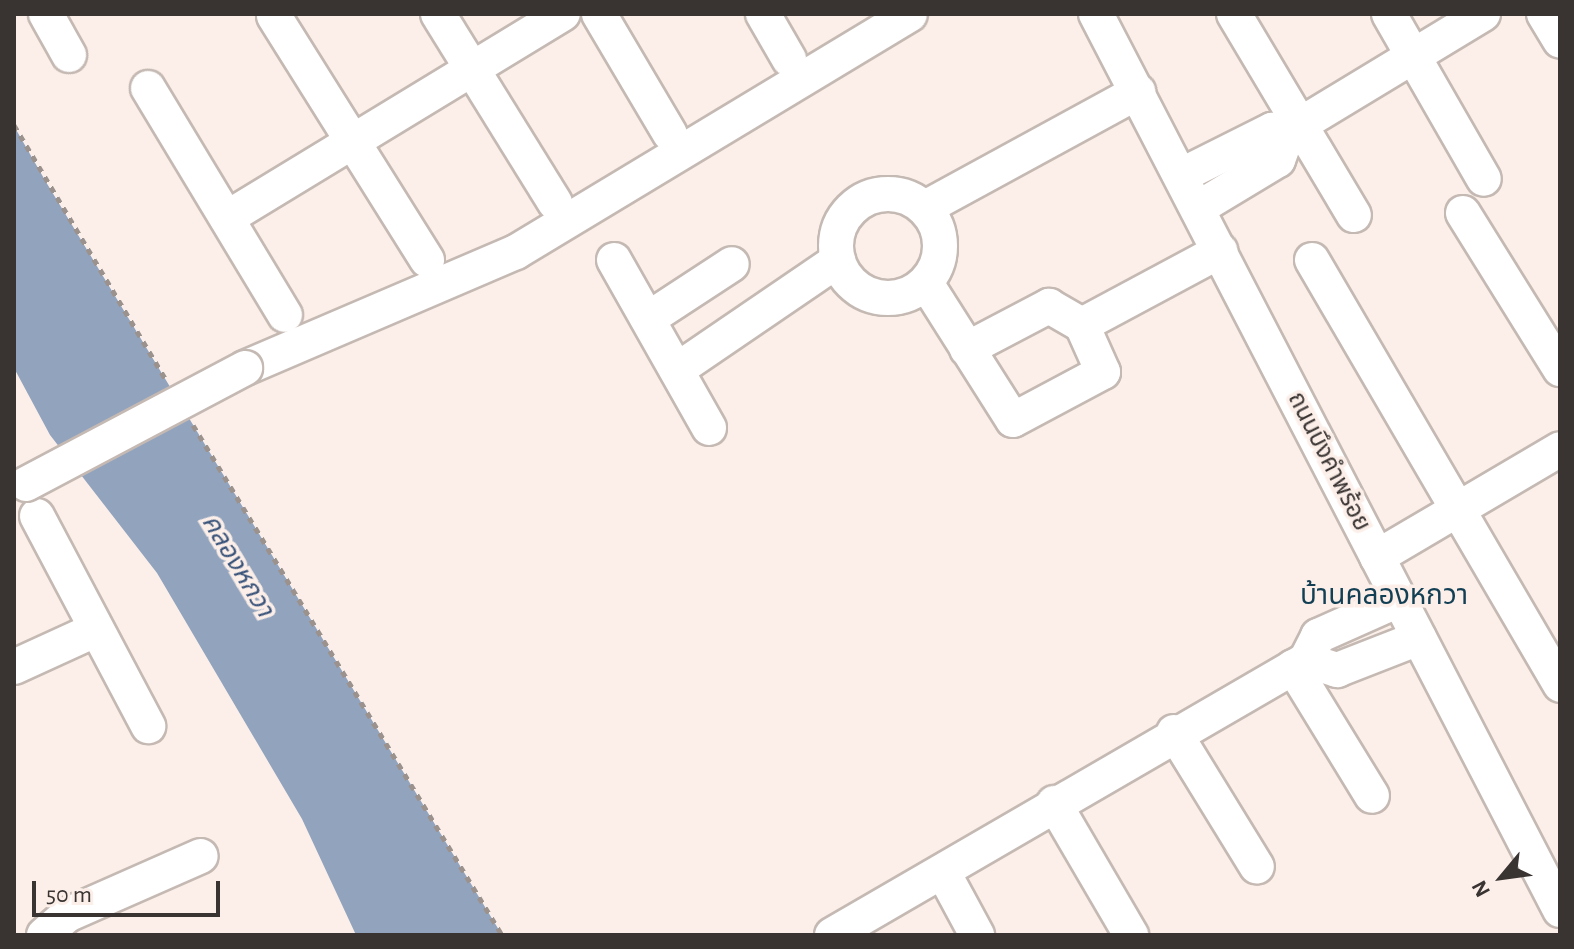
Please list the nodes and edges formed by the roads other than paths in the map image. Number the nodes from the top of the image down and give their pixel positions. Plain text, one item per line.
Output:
1 (46, 14) edge
2 (438, 14) edge
3 (563, 14) edge
4 (599, 14) edge
5 (763, 14) edge
6 (910, 14) edge
7 (1096, 14) edge
8 (1234, 14) edge
9 (1389, 14) edge
10 (1483, 14) edge
11 (1544, 14) edge
12 (274, 16) dead end
13 (1560, 41) edge
14 (69, 55) dead end
15 (1413, 56) junction
16 (789, 59) dead end
17 (469, 68) junction
18 (148, 88) dead end
19 (1144, 102) junction
20 (1293, 128) junction
21 (670, 134) dead end
22 (353, 139) junction
23 (1182, 175) junction
24 (1484, 179) dead end
25 (555, 203) dead end
26 (1200, 207) junction
27 (1463, 213) dead end
28 (1354, 215) dead end
29 (930, 217) junction
30 (227, 218) junction
31 (1220, 251) junction
32 (427, 260) dead end
33 (614, 260) dead end
34 (1312, 260) dead end
35 (732, 264) dead end
36 (843, 269) junction
37 (926, 283) junction
38 (285, 315) dead end
39 (648, 319) junction
40 (1082, 325) junction
41 (967, 349) junction
42 (1560, 369) edge
43 (677, 370) junction
44 (709, 428) dead end
45 (1560, 449) edge
46 (20, 487) edge
47 (1458, 510) junction
48 (37, 516) dead end
49 (1377, 557) junction
50 (1399, 600) junction
51 (95, 630) junction
52 (1419, 638) junction
53 (1299, 664) junction
54 (14, 667) edge
55 (1560, 685) edge
56 (148, 726) dead end
57 (1174, 732) junction
58 (1372, 796) dead end
59 (1054, 803) junction
60 (201, 856) dead end
61 (1257, 867) dead end
62 (943, 872) junction
63 (1560, 910) edge
64 (44, 935) edge
65 (832, 935) edge
66 (977, 935) edge
67 (1131, 935) edge

1 - 14 street
2 - 17 street
3 - 17 street
4 - 21 street
5 - 16 street
6 - 46 street, bridge
7 - 19 street, ถนนบึงคำพร้อย
8 - 20 street
9 - 15 street
10 - 15 street
11 - 13 street
12 - 22 street
15 - 20 street
15 - 24 street
17 - 22 street
17 - 25 street
18 - 30 street
19 - 23 street, ถนนบึงคำพร้อย
19 - 29 street
20 - 23 street
20 - 26 street
20 - 28 street
22 - 30 street
22 - 32 street
23 - 26 street, ถนนบึงคำพร้อย
26 - 31 street, ถนนบึงคำพร้อย
27 - 42 street
29 - 36 street
29 - 37 street
30 - 38 street
31 - 40 street
31 - 49 street, ถนนบึงคำพร้อย
33 - 39 street
34 - 47 street
35 - 39 street
36 - 37 street
36 - 43 street
37 - 41 street
39 - 43 street
40 - 41 street
40 - 41 street
43 - 44 street
45 - 47 street
47 - 49 street
47 - 55 street
48 - 51 street
49 - 50 street, ถนนบึงคำพร้อย
50 - 52 street, ถนนบึงคำพร้อย
50 - 53 street
51 - 54 street
51 - 56 street
52 - 53 street
52 - 63 street, ถนนบึงคำพร้อย
53 - 57 street
53 - 58 street
57 - 59 street
57 - 61 street
59 - 62 street
59 - 67 street
60 - 64 street
62 - 65 street
62 - 66 street

